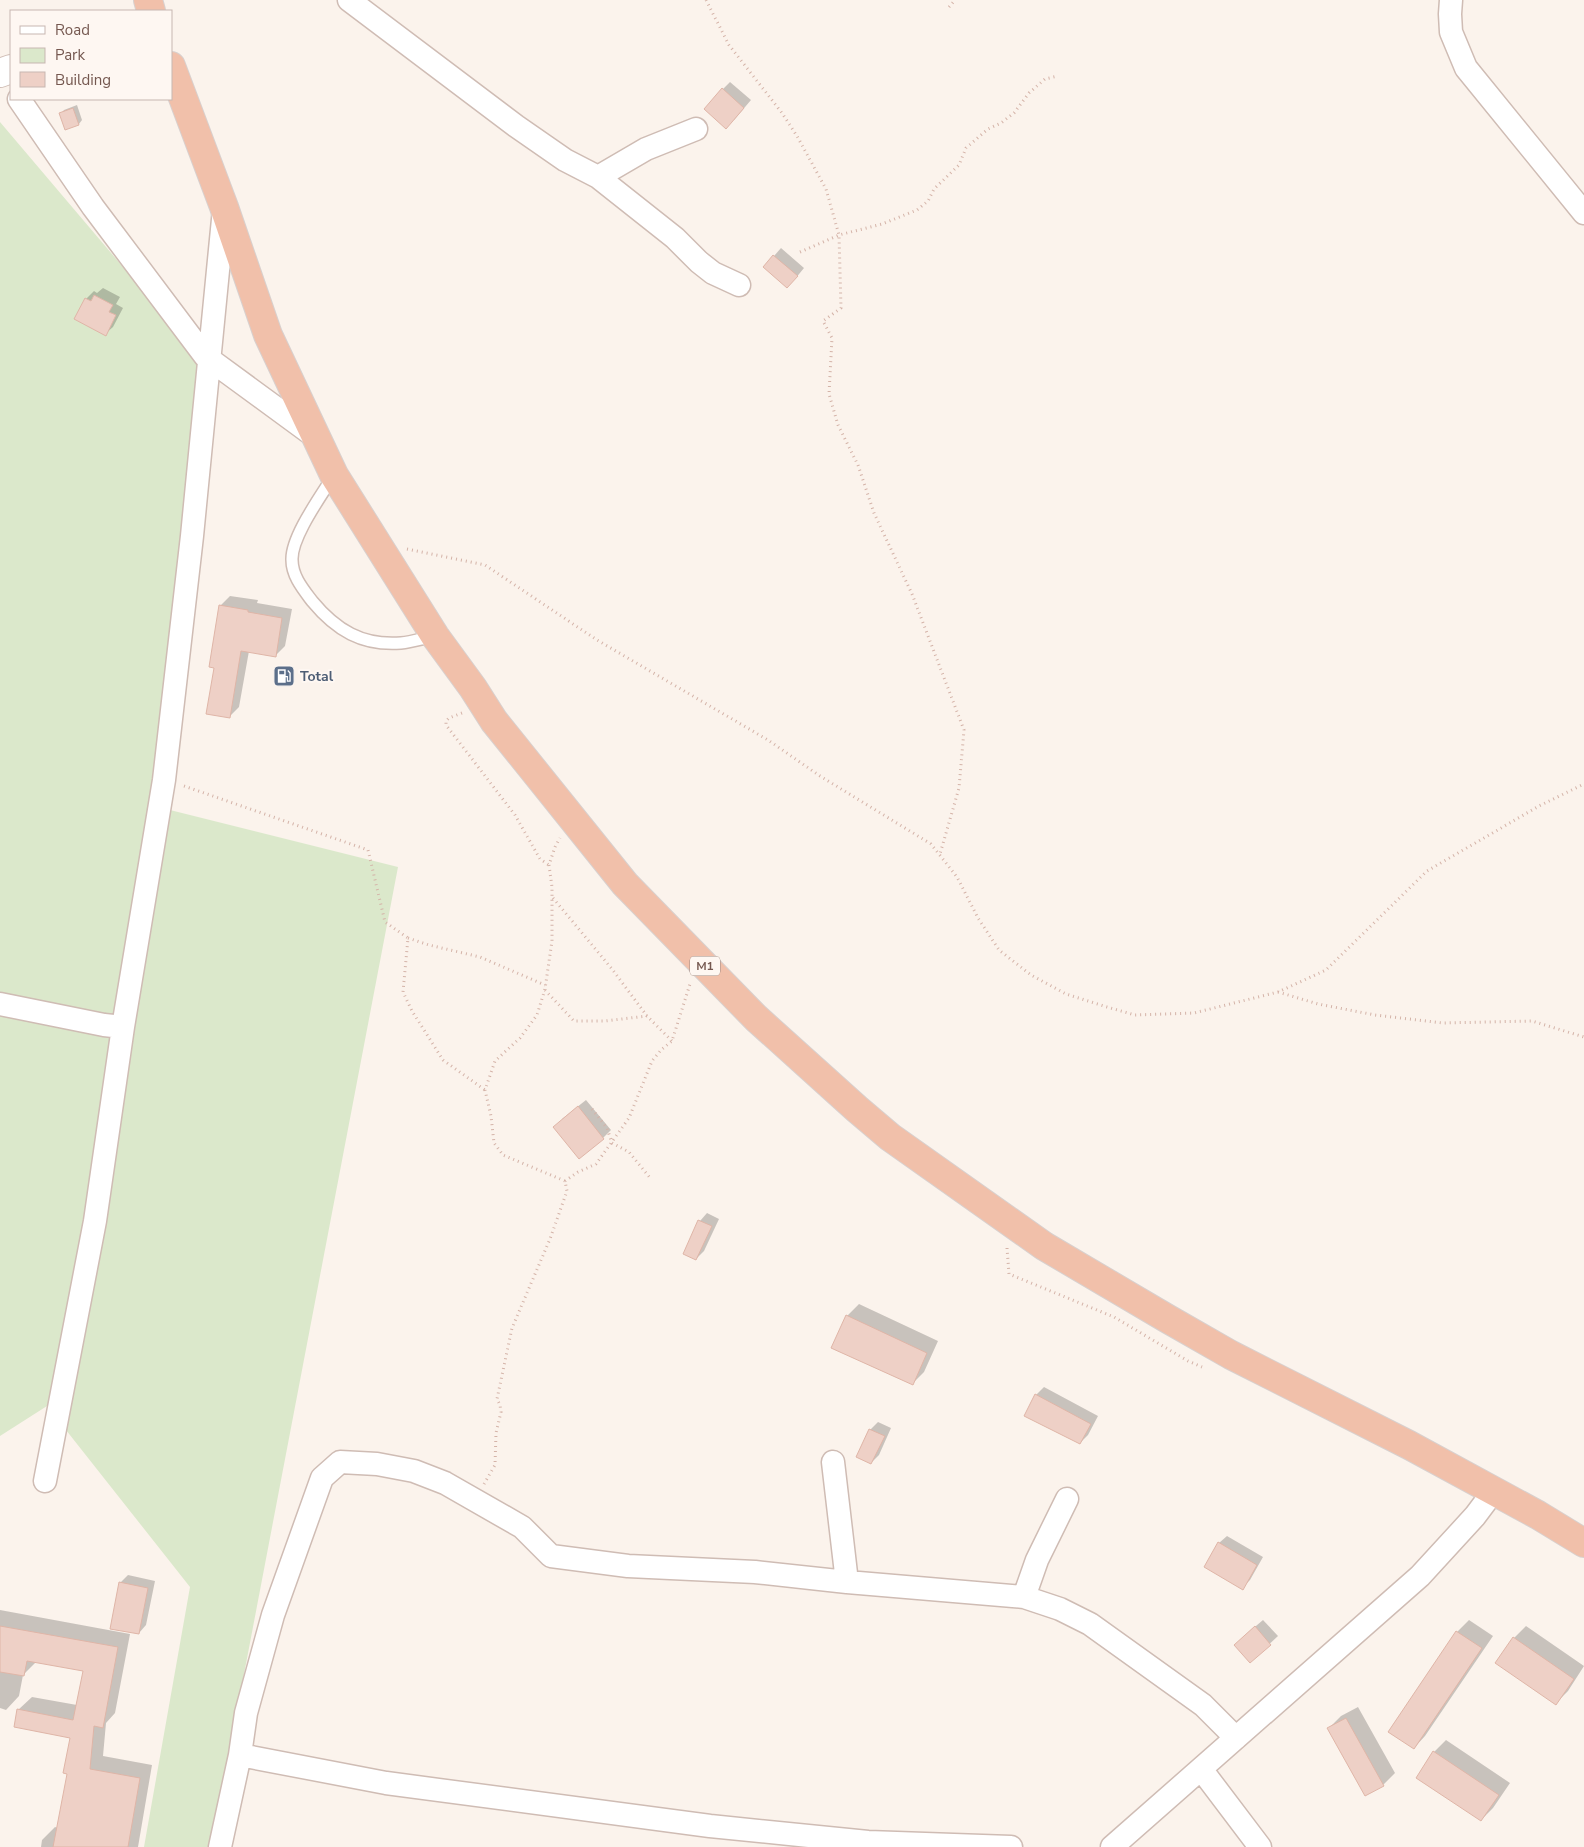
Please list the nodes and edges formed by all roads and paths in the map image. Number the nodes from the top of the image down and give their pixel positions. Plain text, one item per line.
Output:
1 (349, 0) edge
2 (706, 0) edge
3 (955, 0) edge
4 (1451, 0) edge
5 (950, 7) dead end
6 (172, 69) edge
7 (1058, 76) dead end
8 (20, 100) edge
9 (696, 129) dead end
10 (598, 177) junction
11 (224, 207) junction
12 (1584, 213) edge
13 (839, 234) junction
14 (800, 252) dead end
15 (739, 285) dead end
16 (209, 359) junction
17 (317, 438) junction
18 (334, 475) junction
19 (377, 543) junction
20 (435, 636) junction
21 (494, 721) junction
22 (164, 780) junction
23 (1584, 784) edge
24 (565, 810) junction
25 (940, 855) junction
26 (549, 865) junction
27 (552, 897) junction
28 (408, 938) junction
29 (691, 980) dead end
30 (545, 987) junction
31 (1278, 992) junction
32 (0, 1004) edge
33 (647, 1016) junction
34 (123, 1026) junction
35 (1584, 1037) edge
36 (672, 1041) junction
37 (485, 1090) junction
38 (592, 1109) dead end
39 (612, 1143) junction
40 (651, 1180) dead end
41 (565, 1181) junction
42 (833, 1462) dead end
43 (45, 1481) dead end
44 (1492, 1492) junction
45 (1067, 1499) dead end
46 (478, 1504) junction
47 (1584, 1543) edge
48 (847, 1582) junction
49 (1024, 1597) junction
50 (1236, 1738) junction
51 (240, 1755) junction
52 (1201, 1769) junction
53 (220, 1847) edge
54 (1011, 1847) edge
55 (1112, 1847) edge
56 (1260, 1847) edge

1 - 10 street
2 - 13 path
3 - 5 path
4 - 12 street
6 - 11 highway, M1
7 - 13 path
8 - 16 street
9 - 10 street
10 - 15 street
11 - 16 street
11 - 17 highway, M1
13 - 14 path
13 - 25 path
16 - 17 street
16 - 22 street
17 - 18 highway, M1
18 - 19 highway, M1
18 - 20 lane
19 - 20 highway, M1
19 - 25 path
20 - 21 highway, M1
21 - 24 highway, M1
21 - 26 path
22 - 28 path
22 - 34 street
23 - 31 path
24 - 26 path
24 - 44 highway, M1
25 - 31 path
26 - 27 path
27 - 30 path
27 - 33 path
28 - 30 path
28 - 37 path
29 - 36 path
30 - 33 path
30 - 37 path
31 - 35 path
32 - 34 street
33 - 36 path
34 - 43 street
36 - 39 path
37 - 41 path
38 - 39 path
39 - 40 path
39 - 41 path
41 - 46 path
42 - 48 street
44 - 47 highway, M1
44 - 50 street
45 - 49 street
46 - 48 street
46 - 51 street
48 - 49 street
49 - 50 street
50 - 52 street
51 - 53 street
51 - 54 street
52 - 55 street
52 - 56 street

